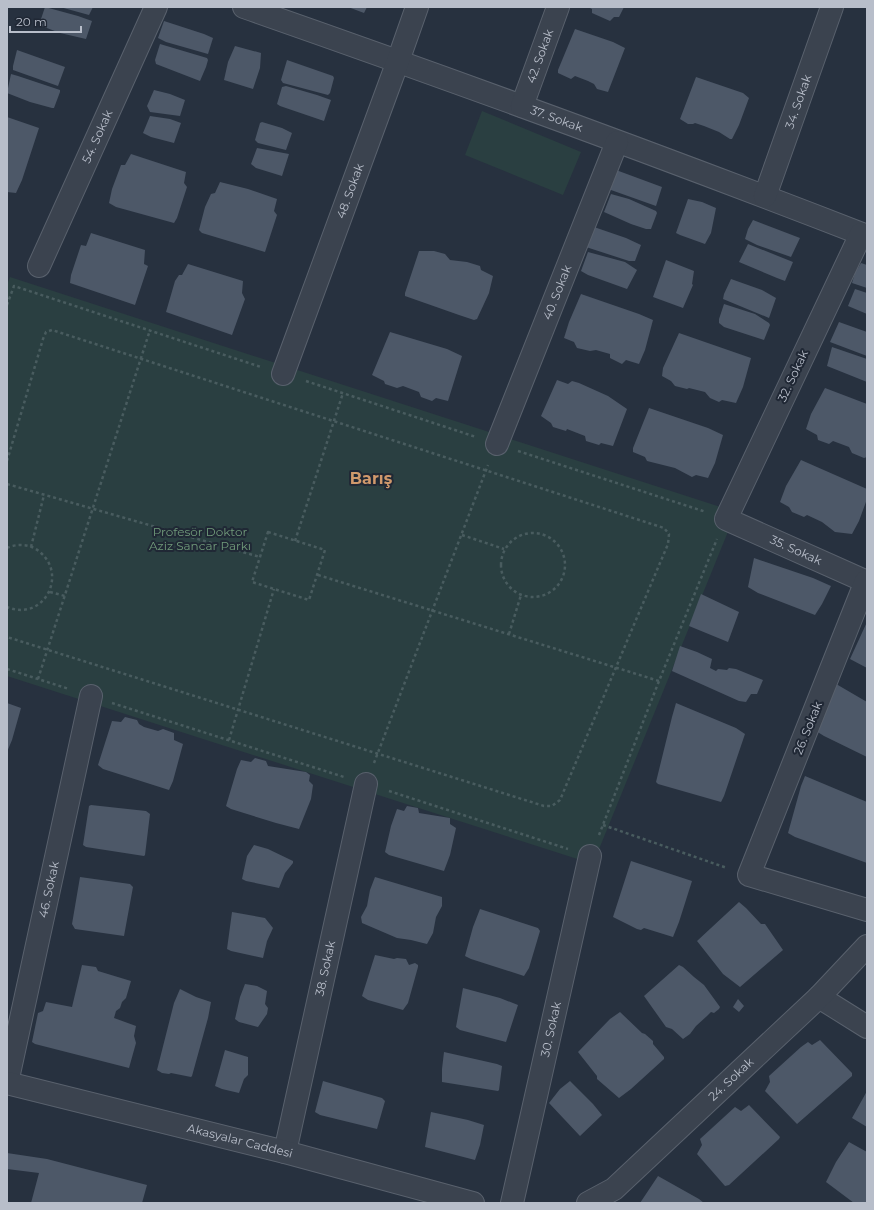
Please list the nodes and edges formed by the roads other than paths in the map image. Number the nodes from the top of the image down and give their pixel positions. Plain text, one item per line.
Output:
1 (156, 7) edge
2 (244, 7) edge
3 (417, 7) edge
4 (558, 7) edge
5 (832, 7) edge
6 (398, 61) junction
7 (522, 106) junction
8 (617, 142) junction
9 (765, 196) junction
10 (864, 235) edge
11 (39, 266) dead end
12 (283, 374) road end
13 (497, 444) road end
14 (726, 519) joint
15 (866, 582) edge
16 (91, 696) road end
17 (366, 784) road end
18 (590, 856) road end
19 (867, 910) edge
20 (867, 946) edge
21 (819, 997) junction
22 (867, 1028) edge
23 (7, 1083) edge
24 (285, 1152) junction
25 (473, 1203) edge
26 (512, 1203) edge
27 (588, 1203) edge

1 - 11 street, 54. Sokak
2 - 6 street, 37. Sokak
3 - 6 street, 48. Sokak
4 - 7 street, 42. Sokak
5 - 9 street, 34. Sokak
6 - 7 street, 37. Sokak
6 - 12 street, 48. Sokak
7 - 8 street, 37. Sokak
8 - 9 street, 37. Sokak
8 - 13 street, 40. Sokak
9 - 10 street, 37. Sokak
10 - 14 street, 32. Sokak
14 - 15 street, 35. Sokak
15 - 19 street, 26. Sokak
16 - 23 street, 46. Sokak
17 - 24 street, 38. Sokak
18 - 26 street, 30. Sokak
20 - 21 street, 24. Sokak
21 - 22 street
21 - 27 street, 24. Sokak
23 - 24 street, Akasyalar Caddesi
24 - 25 street, Akasyalar Caddesi

